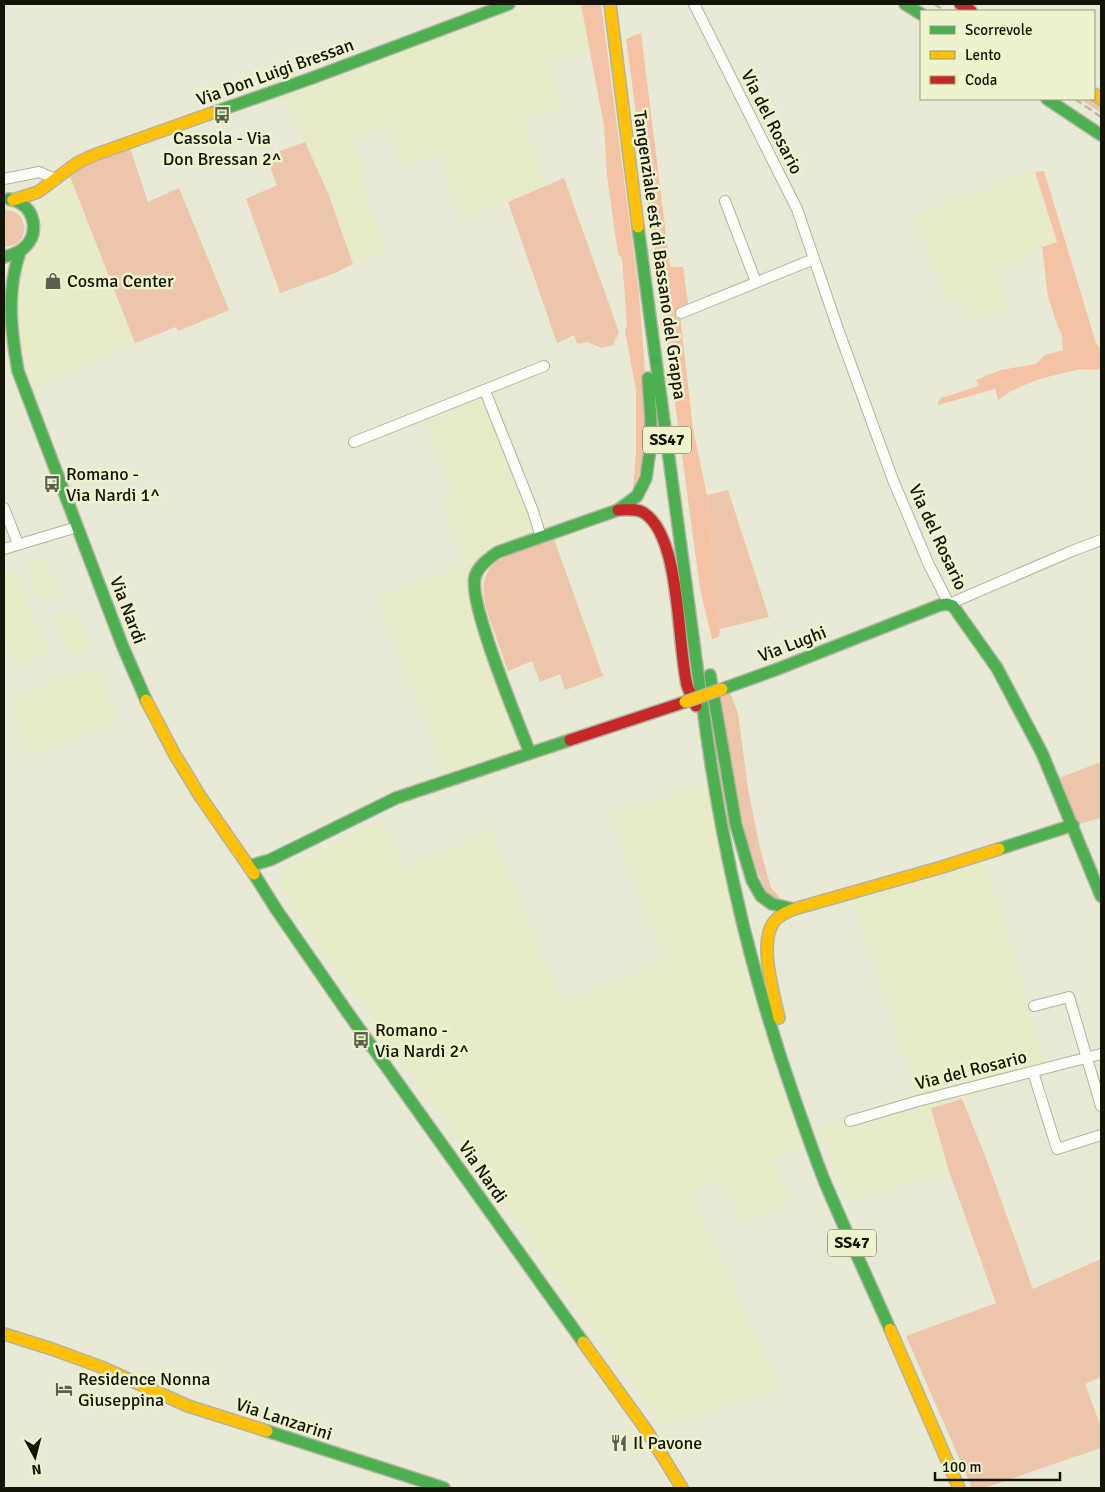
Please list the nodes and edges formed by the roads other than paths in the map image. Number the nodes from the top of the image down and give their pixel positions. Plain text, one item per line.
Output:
1 (509, 4) edge
2 (610, 4) edge
3 (694, 4) edge
4 (905, 4) edge
5 (920, 13) edge
6 (1048, 100) edge
7 (1101, 135) edge
8 (4, 179) edge
9 (56, 179) junction
10 (8, 199) edge
11 (725, 201) dead end
12 (34, 227) junction
13 (20, 252) junction
14 (4, 256) edge
15 (814, 259) junction
16 (4, 271) edge
17 (756, 282) junction
18 (648, 296) junction
19 (8, 300) edge
20 (681, 313) dead end
21 (9, 350) edge
22 (544, 366) dead end
23 (485, 391) junction
24 (354, 442) dead end
25 (4, 508) edge
26 (618, 510) junction
27 (77, 528) junction
28 (541, 537) junction
29 (1101, 540) edge
30 (18, 544) junction
31 (4, 549) edge
32 (686, 584) junction
33 (949, 604) junction
34 (706, 732) junction
35 (530, 753) junction
36 (1073, 825) junction
37 (270, 860) junction
38 (249, 866) junction
39 (255, 877) junction
40 (1101, 896) edge
41 (794, 908) junction
42 (1034, 1006) dead end
43 (1101, 1054) edge
44 (1086, 1058) junction
45 (1033, 1072) junction
46 (786, 1073) junction
47 (1101, 1106) edge
48 (850, 1121) dead end
49 (1101, 1135) edge
50 (4, 1334) edge
51 (444, 1488) edge
52 (682, 1488) edge
53 (960, 1488) edge

1 - 9 main road, Via Don Luigi Bressan
2 - 18 main road, Tangenziale est di Bassano del Grappa / SS47
3 - 15 street, Via del Rosario
4 - 5 main road
6 - 7 main road
8 - 9 street
9 - 10 main road, Via Don Luigi Bressan
9 - 12 main road, Via Don Luigi Bressan
10 - 12 main road
11 - 17 street
12 - 13 main road, Via Don Luigi Bressan
13 - 14 main road
13 - 19 main road, Via Nardi
15 - 17 street
15 - 33 street, Via del Rosario
16 - 19 main road, Via Nardi
17 - 20 street
18 - 26 main road
18 - 32 main road, Tangenziale est di Bassano del Grappa / SS47
19 - 21 main road, Via Nardi
21 - 27 main road, Via Nardi
22 - 23 street
23 - 24 street
23 - 28 street
25 - 30 street
26 - 28 main road
26 - 34 main road
27 - 30 street
27 - 38 main road, Via Nardi
28 - 35 main road
29 - 33 street, Via Lughi
30 - 31 street
32 - 34 main road, Tangenziale est di Bassano del Grappa / SS47
32 - 41 main road
33 - 35 main road, Via Lughi, bridge
33 - 36 main road, Via del Rosario
34 - 46 main road, Tangenziale est di Bassano del Grappa / SS47
35 - 37 main road, Via Lughi
36 - 40 main road, Via del Rosario
36 - 41 main road
37 - 38 main road
37 - 39 main road
38 - 39 main road, Via Nardi
39 - 52 main road, Via Nardi
41 - 46 main road
42 - 44 street
43 - 44 street, Via del Rosario
44 - 45 street, Via del Rosario
44 - 47 street
45 - 48 street, Via del Rosario
45 - 49 street
46 - 53 main road, Tangenziale est di Bassano del Grappa / SS47
50 - 51 main road, Via Lanzarini

